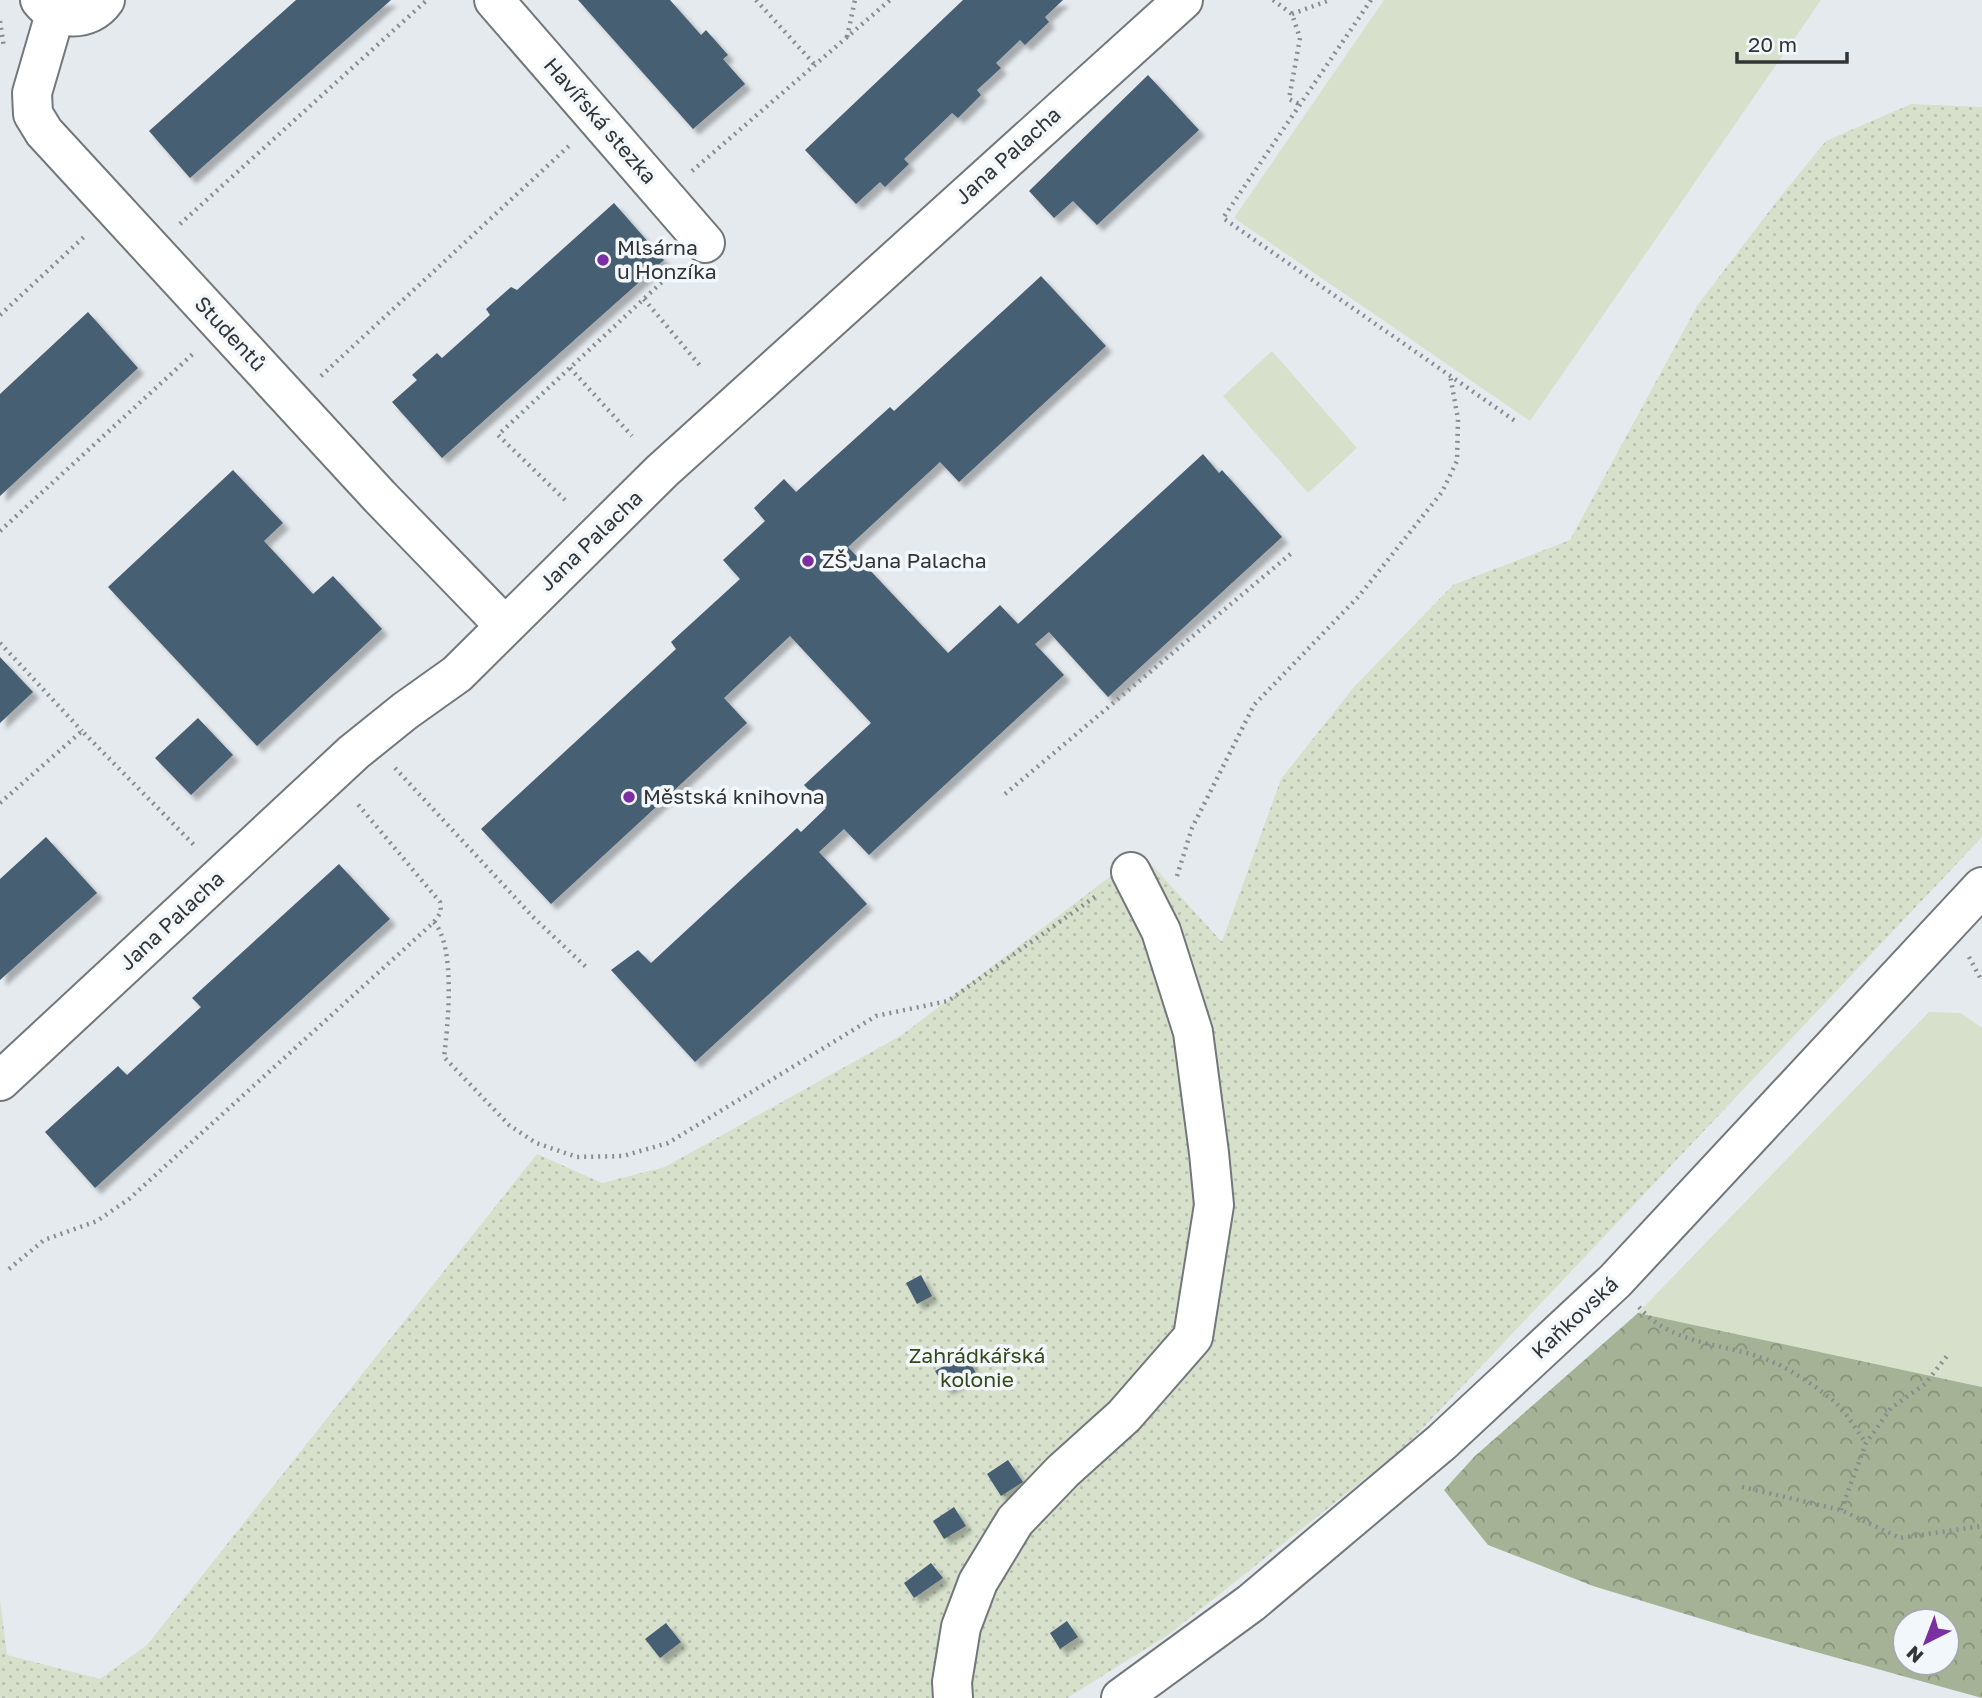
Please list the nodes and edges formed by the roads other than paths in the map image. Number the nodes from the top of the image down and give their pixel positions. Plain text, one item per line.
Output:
1 (105, 0) edge
2 (494, 0) edge
3 (1183, 0) edge
4 (48, 7) edge
5 (695, 251) road end
6 (505, 625) junction
7 (1131, 872) road end
8 (1982, 887) edge
9 (0, 1081) edge
10 (1142, 1693) edge
11 (953, 1698) edge

1 - 4 street
2 - 5 street, Havířská stezka
3 - 6 street, Jana Palacha
4 - 6 street, Studentů
6 - 9 street, Jana Palacha
7 - 11 street
8 - 10 street, Kaňkovská

